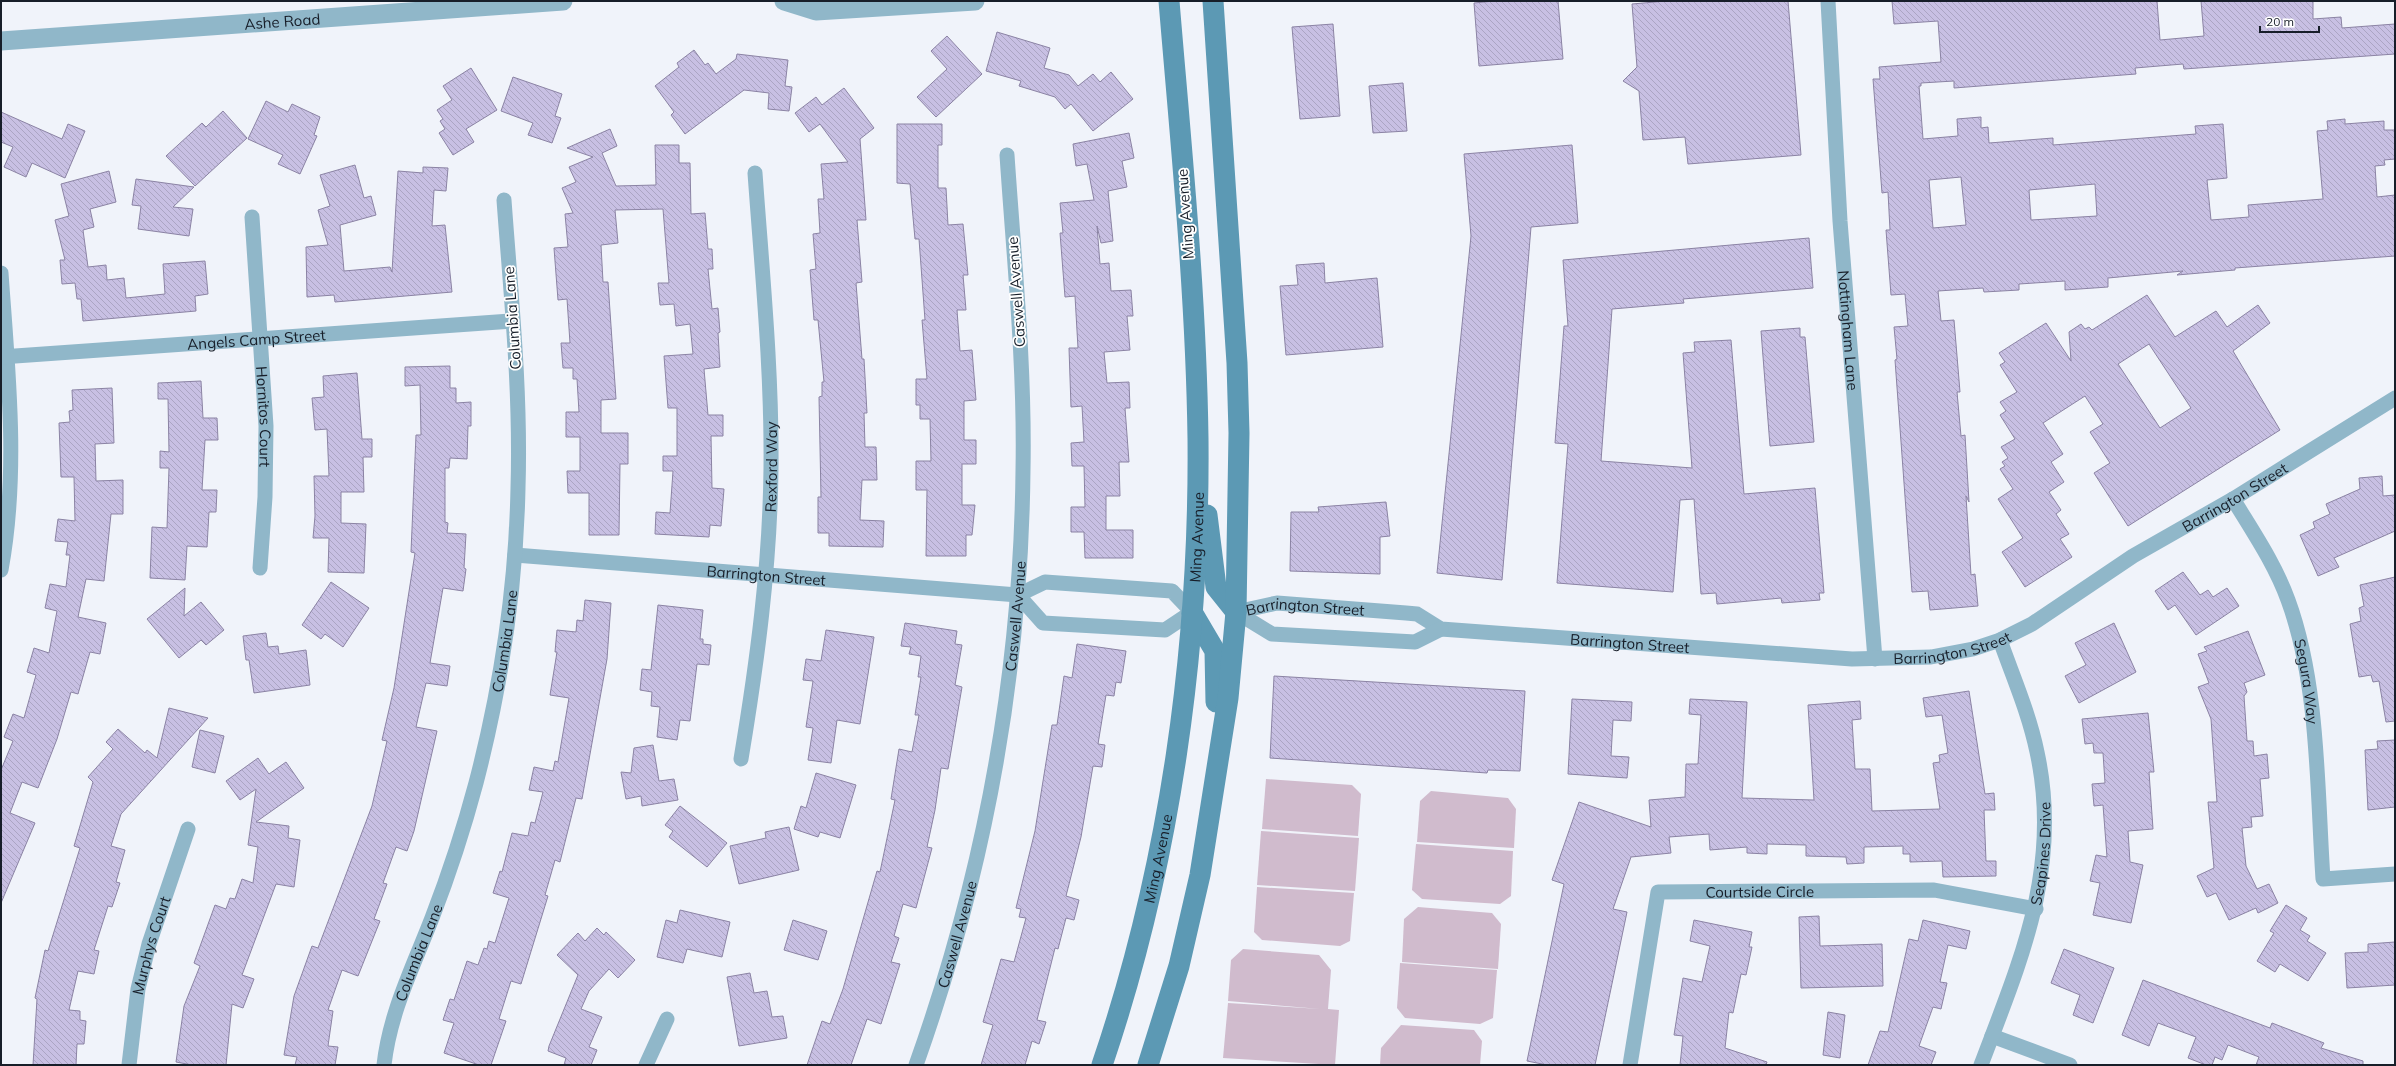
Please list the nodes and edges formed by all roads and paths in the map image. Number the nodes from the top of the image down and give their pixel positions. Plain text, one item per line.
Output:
1 (563, 1) edge
2 (784, 1) edge
3 (975, 1) edge
4 (1169, 1) edge
5 (1213, 1) edge
6 (1828, 1) edge
7 (1, 41) edge
8 (1007, 155) dead end
9 (755, 173) dead end
10 (504, 200) dead end
11 (252, 217) dead end
12 (1, 273) edge
13 (512, 321) junction
14 (260, 339) junction
15 (4, 357) edge
16 (2395, 398) edge
17 (1198, 439) junction
18 (2234, 499) junction
19 (515, 555) junction
20 (260, 568) dead end
21 (1, 570) edge
22 (766, 575) junction
23 (1018, 594) junction
24 (1192, 612) junction
25 (1236, 612) junction
26 (1441, 629) junction
27 (2000, 640) junction
28 (1875, 659) junction
29 (742, 759) dead end
30 (1216, 771) junction
31 (188, 829) dead end
32 (2395, 874) edge
33 (2036, 909) junction
34 (666, 1019) dead end
35 (1992, 1036) junction
36 (129, 1065) edge
37 (384, 1065) edge
38 (646, 1065) edge
39 (916, 1065) edge
40 (1102, 1065) edge
41 (1148, 1065) edge
42 (1630, 1065) edge
43 (1981, 1065) edge
44 (2070, 1065) edge

1 - 7 street, Ashe Road
2 - 3 street
4 - 17 main road, Ming Avenue
5 - 25 main road
6 - 28 street, Nottingham Lane
8 - 23 street, Caswell Avenue
9 - 22 street, Rexford Way
10 - 13 street, Columbia Lane
11 - 14 street, Hornitos Court
12 - 15 street
13 - 14 street, Angels Camp Street
13 - 19 street, Columbia Lane
14 - 15 street, Angels Camp Street
14 - 20 street, Hornitos Court
15 - 21 street
16 - 18 street, Barrington Street
17 - 24 main road, Ming Avenue
17 - 25 main road
18 - 27 street, Barrington Street
18 - 32 street, Segura Way
19 - 22 street, Barrington Street
19 - 37 street, Columbia Lane
22 - 23 street, Barrington Street
22 - 29 street, Rexford Way
23 - 24 street, Barrington Street
23 - 24 street
23 - 39 street, Caswell Avenue
24 - 30 main road
24 - 40 main road, Ming Avenue
25 - 26 street, Barrington Street
25 - 26 street, Barrington Street
25 - 30 main road
26 - 28 street, Barrington Street
27 - 28 street, Barrington Street
27 - 33 street, Seapines Drive
30 - 41 main road
31 - 36 street, Murphys Court
33 - 35 street, Seapines Drive
33 - 42 street, Courtside Circle
34 - 38 street
35 - 43 street, Seapines Drive
35 - 44 street

